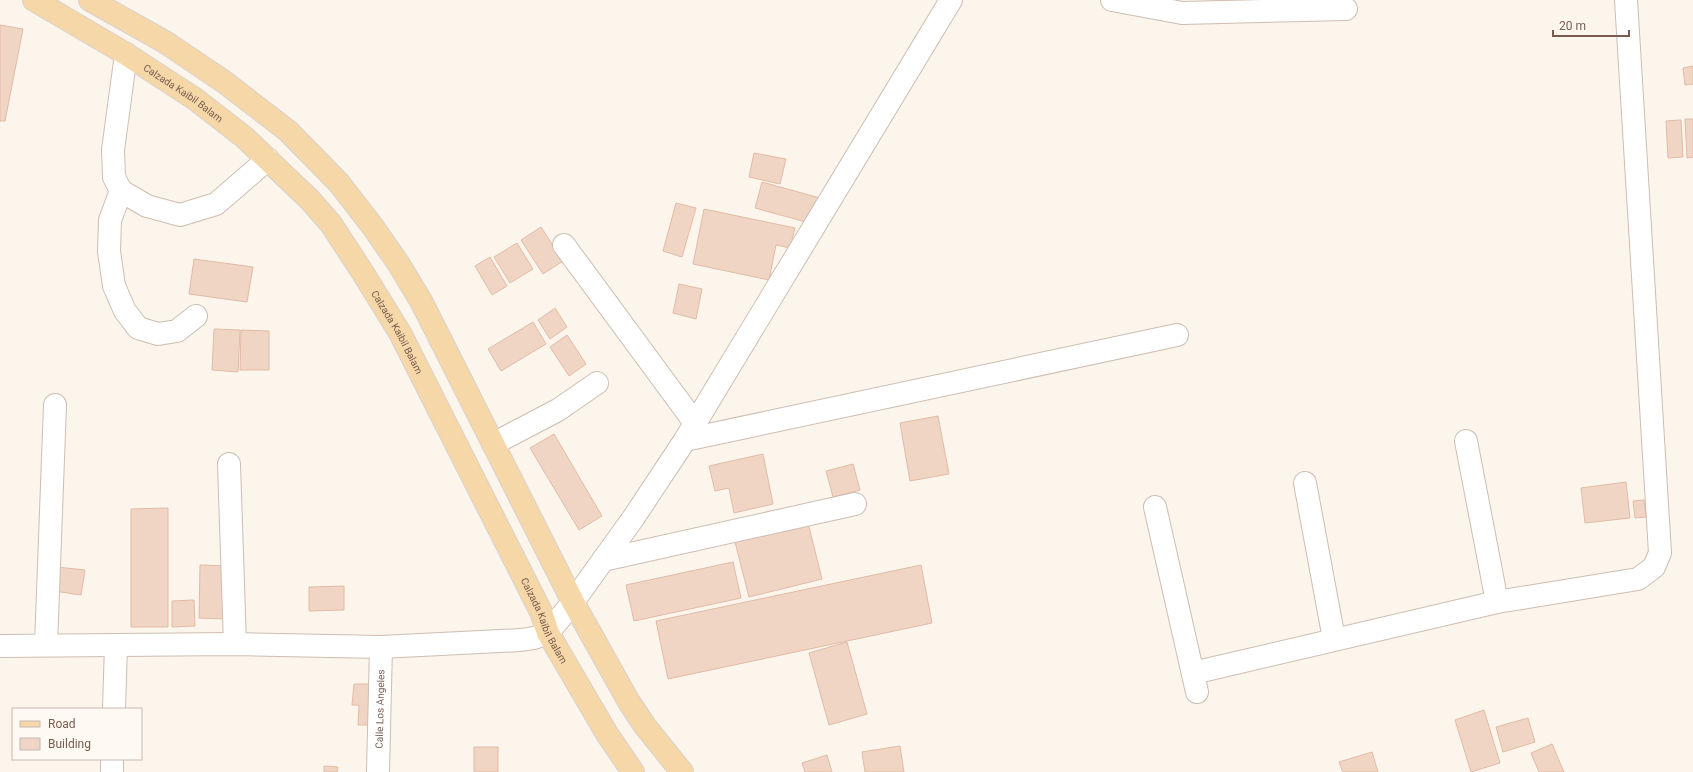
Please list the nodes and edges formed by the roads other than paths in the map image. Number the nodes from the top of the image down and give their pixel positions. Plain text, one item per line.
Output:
1 (34, 0) edge
2 (90, 0) edge
3 (950, 0) edge
4 (1112, 0) edge
5 (1626, 0) edge
6 (1346, 9) dead end
7 (126, 54) junction
8 (268, 159) junction
9 (121, 191) junction
10 (564, 245) dead end
11 (196, 316) dead end
12 (1177, 335) dead end
13 (597, 383) dead end
14 (55, 405) dead end
15 (690, 432) junction
16 (1466, 441) dead end
17 (493, 444) junction
18 (229, 464) dead end
19 (1305, 483) dead end
20 (855, 504) dead end
21 (1155, 507) dead end
22 (603, 560) junction
23 (573, 602) junction
24 (1497, 602) junction
25 (548, 633) junction
26 (1334, 640) junction
27 (235, 644) junction
28 (46, 645) junction
29 (116, 645) junction
30 (0, 646) edge
31 (381, 646) junction
32 (114, 708) edge
33 (112, 760) edge
34 (112, 772) edge
35 (378, 772) edge
36 (633, 772) edge
37 (682, 772) edge

1 - 7 main road, Calzada Kaibil Balam
2 - 17 main road
3 - 15 street
4 - 6 street
5 - 24 street
7 - 8 main road, Calzada Kaibil Balam
7 - 9 street
8 - 9 street
8 - 25 main road, Calzada Kaibil Balam
9 - 11 street
10 - 15 street
12 - 15 street
13 - 17 street
14 - 28 street
15 - 22 street
16 - 24 street
17 - 23 main road
18 - 27 street
19 - 26 street
20 - 22 street
21 - 26 street
22 - 23 street
23 - 25 street
23 - 37 main road
24 - 26 street
25 - 31 street
25 - 36 main road, Calzada Kaibil Balam
27 - 29 street
27 - 31 street
28 - 29 street
28 - 30 street
29 - 32 street
31 - 35 street, Calle Los Angeles
33 - 34 street

